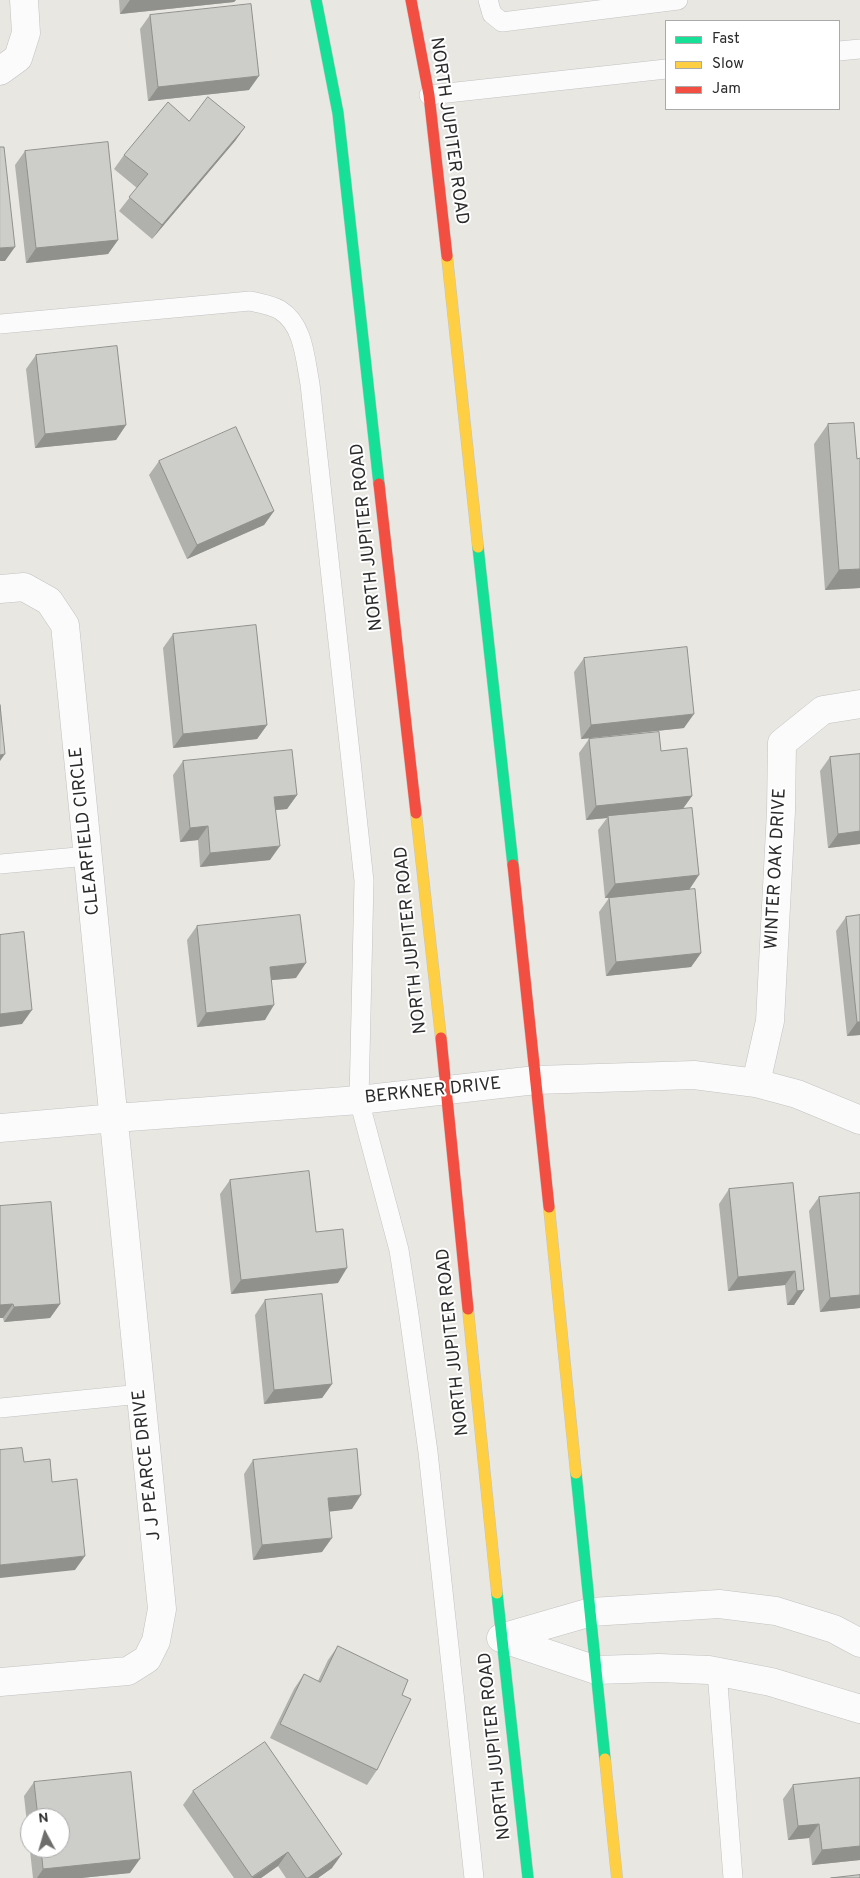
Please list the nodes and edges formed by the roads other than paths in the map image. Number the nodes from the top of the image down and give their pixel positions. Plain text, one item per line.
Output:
1 (24, 0) edge
2 (316, 0) edge
3 (411, 0) edge
4 (488, 0) edge
5 (678, 0) edge
6 (860, 49) edge
7 (840, 51) edge
8 (665, 69) edge
9 (0, 71) edge
10 (429, 95) junction
11 (0, 324) edge
12 (0, 589) edge
13 (860, 704) edge
14 (88, 856) junction
15 (0, 864) edge
16 (536, 1080) junction
17 (756, 1083) junction
18 (447, 1092) junction
19 (359, 1100) junction
20 (115, 1118) junction
21 (860, 1120) edge
22 (0, 1128) edge
23 (141, 1394) junction
24 (0, 1408) edge
25 (590, 1612) junction
26 (501, 1638) junction
27 (860, 1643) edge
28 (596, 1670) junction
29 (717, 1671) junction
30 (0, 1682) edge
31 (860, 1709) edge
32 (474, 1878) edge
33 (528, 1878) edge
34 (617, 1878) edge
35 (733, 1878) edge

1 - 9 street
2 - 18 main road, NORTH JUPITER ROAD
3 - 10 main road, NORTH JUPITER ROAD
4 - 5 lane
6 - 7 lane
8 - 10 lane
10 - 16 main road, NORTH JUPITER ROAD
11 - 19 lane
12 - 14 street, CLEARFIELD CIRCLE
13 - 17 street, WINTER OAK DRIVE
14 - 15 lane
14 - 20 street, CLEARFIELD CIRCLE
16 - 17 street, BERKNER DRIVE
16 - 18 street, BERKNER DRIVE
16 - 25 main road, NORTH JUPITER ROAD
17 - 21 street, BERKNER DRIVE
18 - 19 street, BERKNER DRIVE
18 - 26 main road, NORTH JUPITER ROAD
19 - 20 street, BERKNER DRIVE
19 - 32 lane
20 - 22 street, BERKNER DRIVE
20 - 23 street, J J PEARCE DRIVE
23 - 24 lane
23 - 30 street, J J PEARCE DRIVE
25 - 26 street
25 - 27 street
25 - 28 main road, NORTH JUPITER ROAD
26 - 28 street
26 - 33 main road, NORTH JUPITER ROAD
28 - 29 street
28 - 34 main road, NORTH JUPITER ROAD
29 - 31 street
29 - 35 lane

